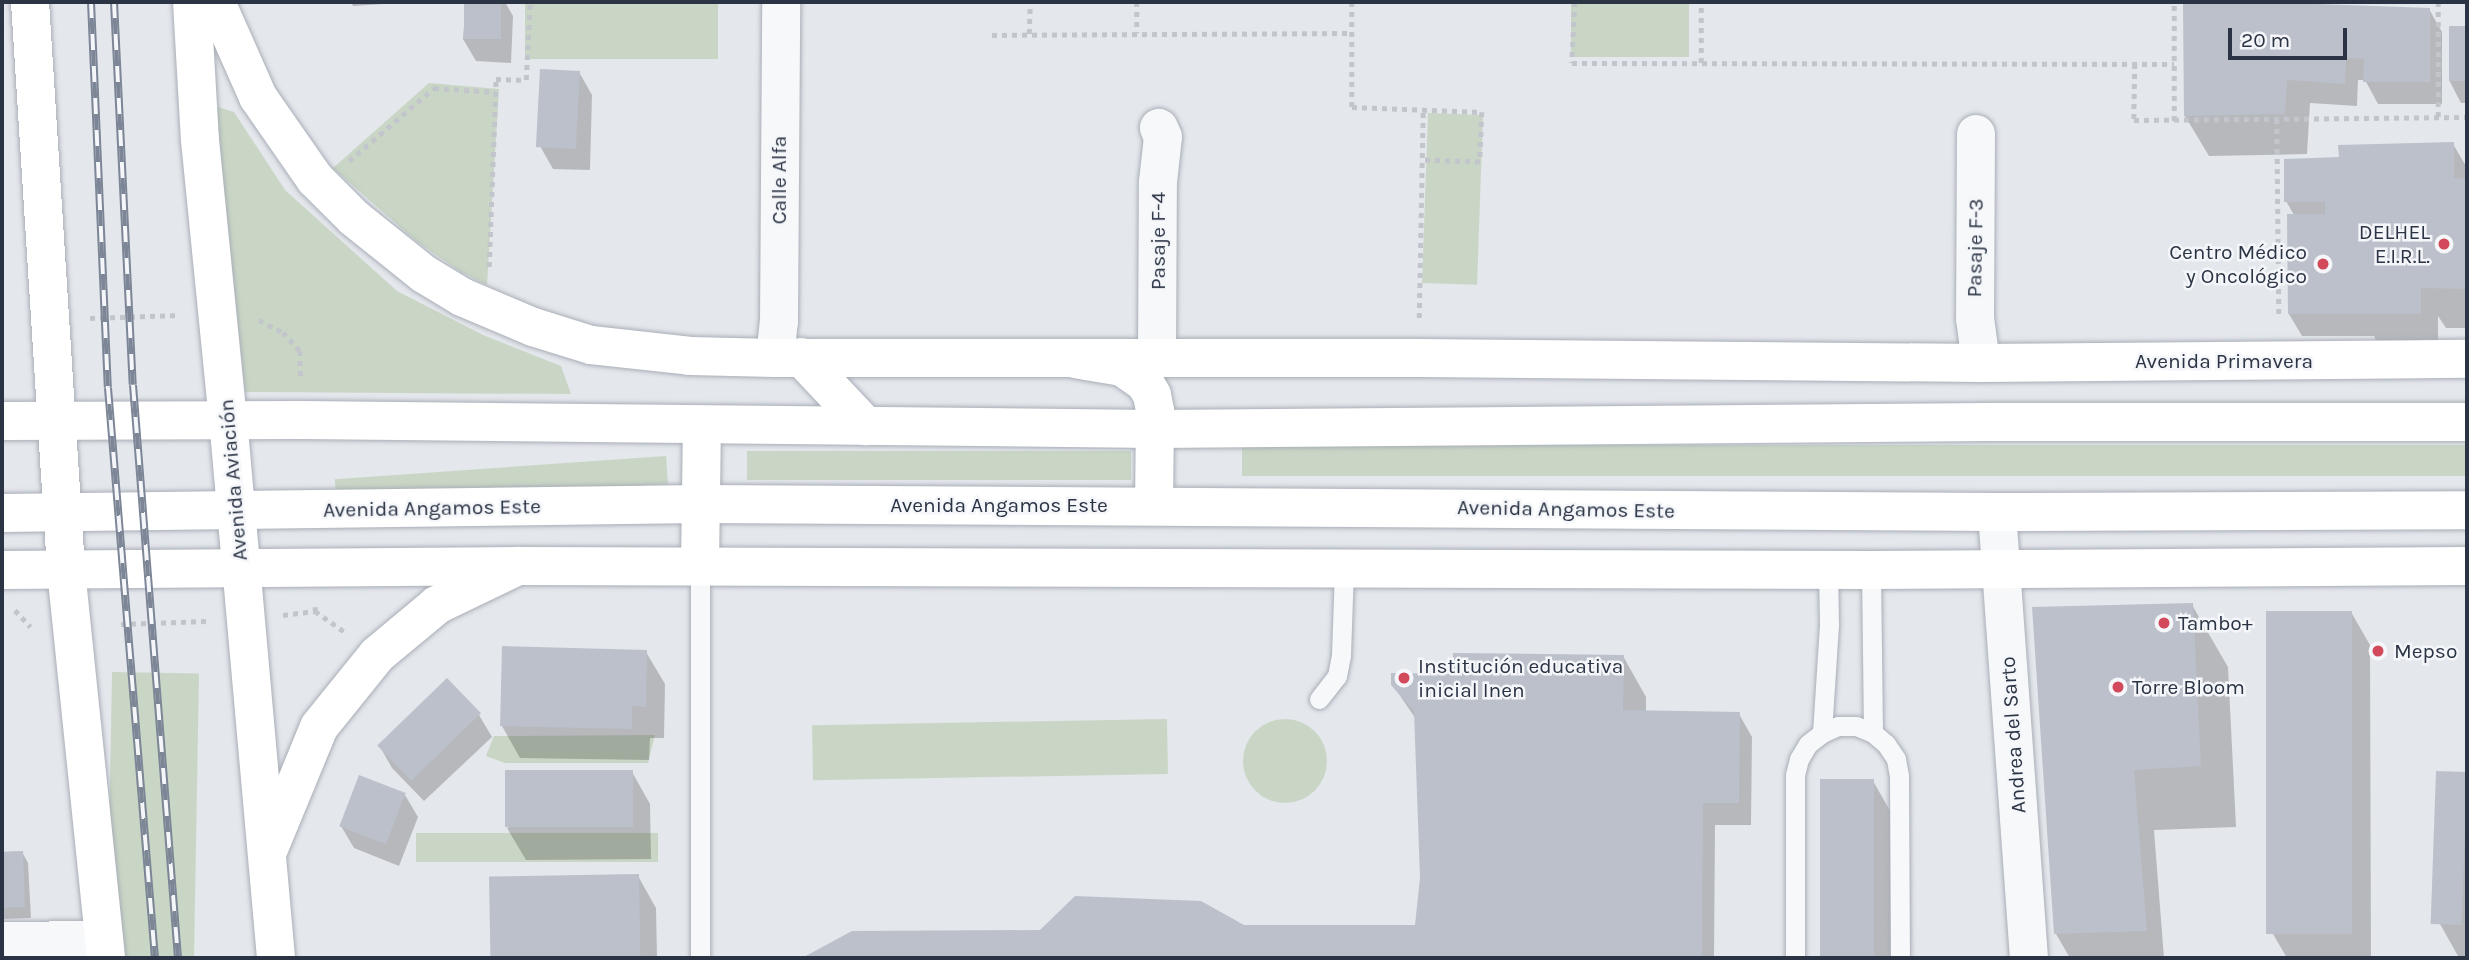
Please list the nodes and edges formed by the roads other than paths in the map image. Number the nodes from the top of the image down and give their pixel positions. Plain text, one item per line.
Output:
1 (30, 2) edge
2 (192, 2) edge
3 (216, 2) edge
4 (781, 2) edge
5 (1159, 128) dead end
6 (1976, 134) dead end
7 (1157, 357) junction
8 (788, 358) junction
9 (1075, 359) junction
10 (2467, 359) edge
11 (1981, 363) junction
12 (229, 419) junction
13 (57, 420) junction
14 (2, 421) edge
15 (2467, 422) edge
16 (702, 425) junction
17 (866, 426) junction
18 (1154, 429) junction
19 (701, 504) junction
20 (1154, 505) junction
21 (2467, 510) edge
22 (236, 511) junction
23 (1997, 512) junction
24 (2, 513) edge
25 (64, 513) junction
26 (519, 566) junction
27 (700, 566) junction
28 (2467, 566) edge
29 (240, 567) junction
30 (1344, 568) junction
31 (2001, 568) junction
32 (1828, 569) junction
33 (2, 570) edge
34 (66, 570) junction
35 (1871, 570) junction
36 (1319, 699) dead end
37 (1822, 733) junction
38 (1873, 733) junction
39 (265, 856) junction
40 (2, 941) edge
41 (105, 949) edge
42 (276, 958) edge
43 (700, 958) edge
44 (1795, 958) edge
45 (1900, 958) edge
46 (2029, 958) edge

1 - 13 main road
2 - 12 main road, Avenida Aviación
3 - 8 main road
4 - 8 street, Calle Alfa
5 - 7 street, Pasaje F-4
6 - 11 street, Pasaje F-3
7 - 9 main road
7 - 11 main road
8 - 9 main road
8 - 17 main road
9 - 18 main road
10 - 11 main road, Avenida Primavera
12 - 13 main road
12 - 16 main road
12 - 22 main road, Avenida Aviación
13 - 14 main road
13 - 25 main road
15 - 18 main road
16 - 17 main road
16 - 19 main road
17 - 18 main road
18 - 20 main road
19 - 20 main road, Avenida Angamos Este
19 - 22 main road, Avenida Angamos Este
19 - 27 main road
20 - 23 main road, Avenida Angamos Este
21 - 23 main road
22 - 25 main road, Avenida Angamos Este
22 - 29 main road, Avenida Aviación
23 - 31 street, Andrea del Sarto
24 - 25 main road, Avenida Angamos Este
25 - 34 main road
26 - 27 main road
26 - 29 main road
26 - 39 main road
27 - 30 main road
27 - 43 lane
28 - 31 main road
29 - 34 main road
29 - 39 main road, Avenida Aviación
30 - 32 main road
30 - 36 lane
31 - 35 main road
31 - 46 street, Andrea del Sarto
32 - 35 main road
32 - 37 lane
33 - 34 main road
34 - 41 main road
35 - 38 lane
37 - 38 lane
37 - 44 lane
38 - 45 lane
39 - 42 main road, Avenida Aviación
40 - 41 street

